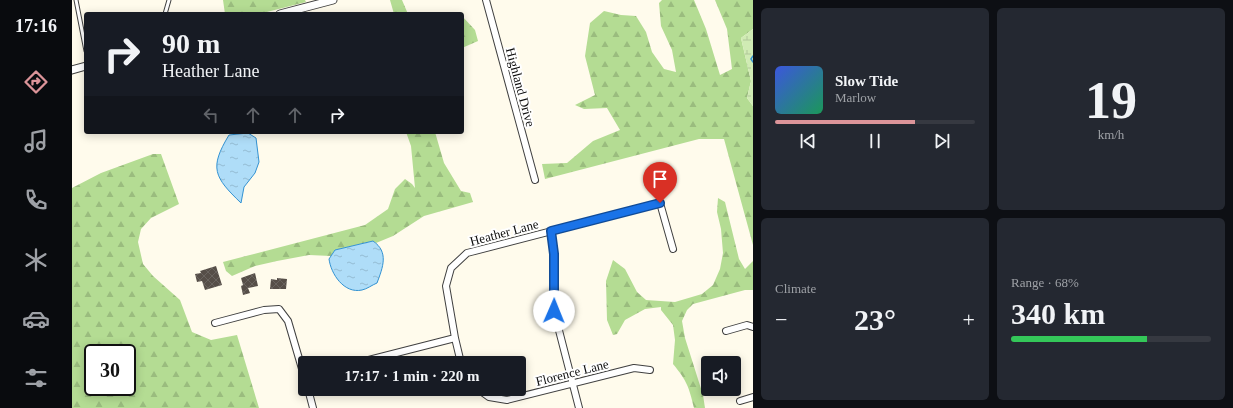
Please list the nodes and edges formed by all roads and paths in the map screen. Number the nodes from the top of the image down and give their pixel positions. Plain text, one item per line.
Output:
1 (76, 0) edge
2 (169, 0) edge
3 (333, 0) edge
4 (486, 0) edge
5 (166, 12) edge
6 (288, 12) edge
7 (84, 41) edge
8 (84, 67) edge
9 (72, 70) edge
10 (535, 180) dead end
11 (551, 231) junction
12 (673, 249) dead end
13 (215, 323) dead end
14 (753, 327) edge
15 (726, 331) dead end
16 (455, 338) junction
17 (298, 356) edge
18 (385, 356) edge
19 (459, 356) edge
20 (650, 370) dead end
21 (573, 382) junction
22 (526, 395) edge
23 (309, 396) edge
24 (488, 396) edge
25 (522, 396) edge
26 (753, 397) edge
27 (740, 401) dead end
28 (312, 408) edge
29 (579, 408) edge

1 - 7 lane
2 - 5 lane
3 - 6 street
4 - 10 street, Highland Drive
8 - 9 street
11 - 12 street, Heather Lane
11 - 16 street, Heather Lane
11 - 21 street
13 - 17 street
14 - 15 street
16 - 18 street
16 - 19 street
20 - 21 street, Florence Lane
21 - 22 street, Florence Lane
21 - 29 street
23 - 28 street
24 - 25 street, Florence Lane
26 - 27 street

